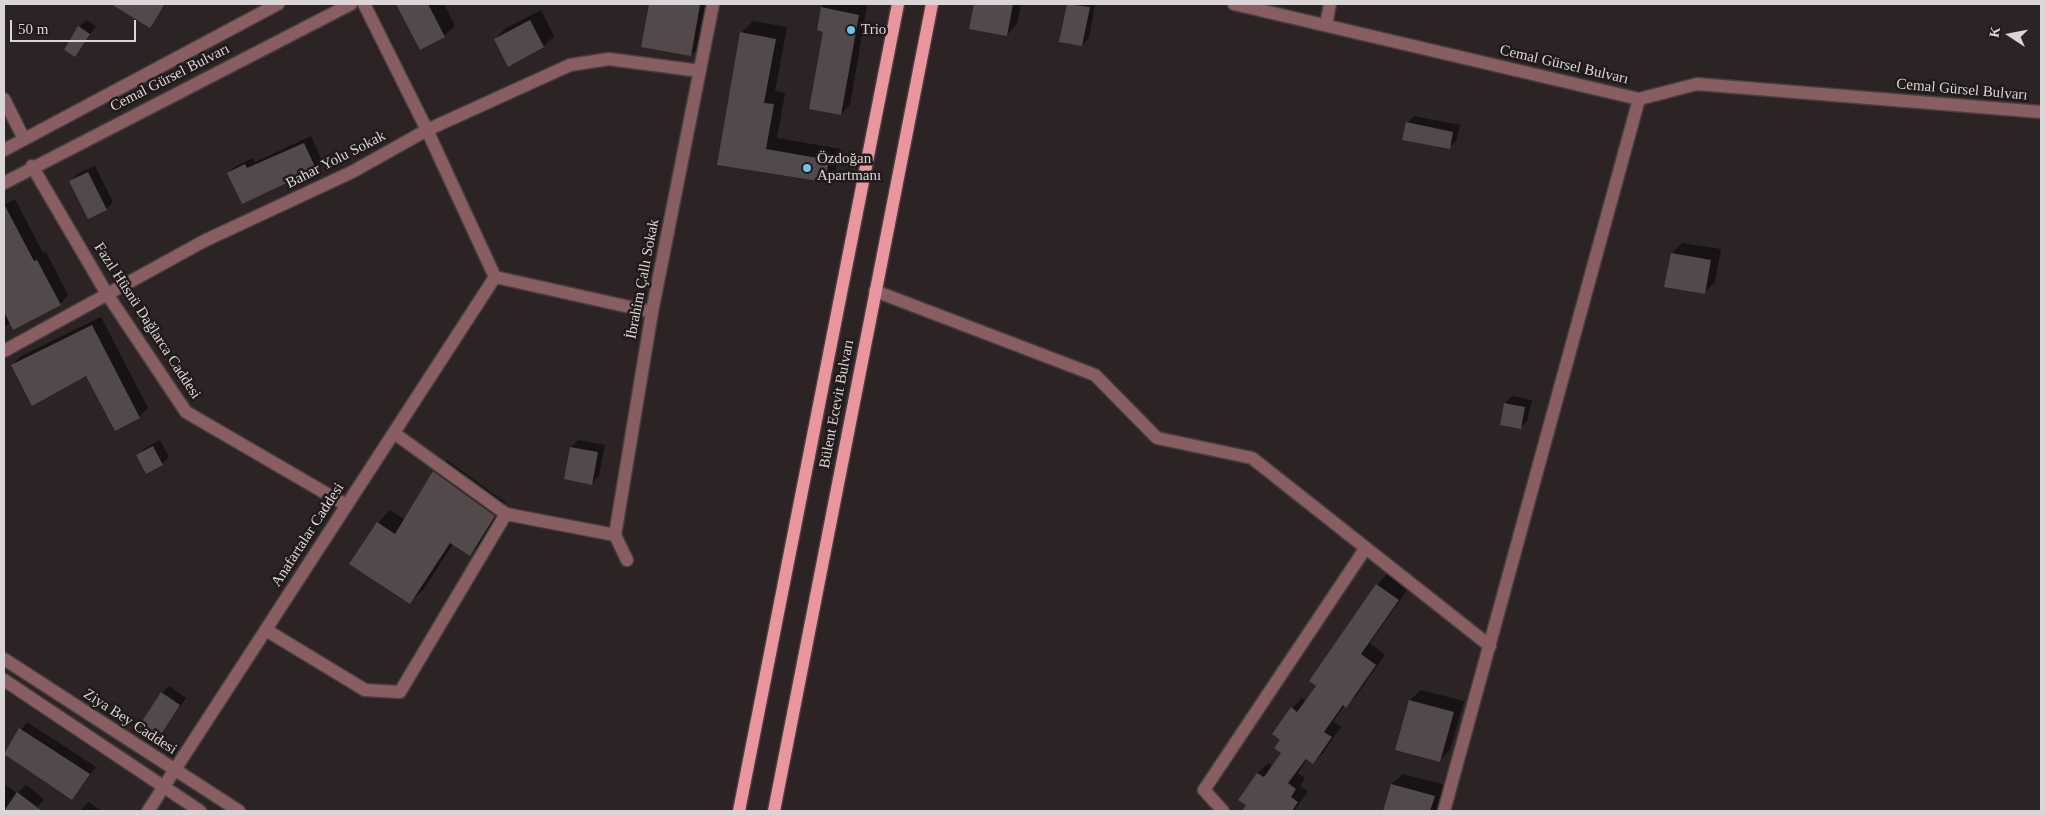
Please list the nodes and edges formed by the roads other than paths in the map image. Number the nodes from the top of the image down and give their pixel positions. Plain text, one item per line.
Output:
1 (278, 4) edge
2 (351, 4) edge
3 (364, 4) edge
4 (713, 4) edge
5 (898, 4) edge
6 (932, 4) edge
7 (1234, 4) edge
8 (1330, 4) edge
9 (1326, 26) junction
10 (700, 71) junction
11 (4, 99) edge
12 (1639, 99) junction
13 (2041, 112) edge
14 (427, 130) junction
15 (24, 139) junction
16 (4, 150) edge
17 (32, 166) junction
18 (4, 183) edge
19 (495, 277) junction
20 (875, 291) junction
21 (107, 294) junction
22 (652, 312) junction
23 (4, 351) edge
24 (394, 433) junction
25 (346, 505) junction
26 (506, 514) junction
27 (615, 535) junction
28 (1365, 549) junction
29 (627, 560) dead end
30 (266, 630) junction
31 (1490, 646) junction
32 (4, 659) edge
33 (4, 680) edge
34 (175, 770) junction
35 (164, 786) junction
36 (148, 811) edge
37 (200, 811) edge
38 (239, 811) edge
39 (740, 811) edge
40 (774, 811) edge
41 (1223, 811) edge
42 (1444, 811) edge

1 - 15 street, Cemal Gürsel Bulvarı
2 - 17 street, Cemal Gürsel Bulvarı
3 - 14 street
4 - 10 street, İbrahim Çallı Sokak
5 - 39 main road
6 - 20 main road, Bülent Ecevit Bulvarı
7 - 9 street, Cemal Gürsel Bulvarı
8 - 9 street
9 - 12 street, Cemal Gürsel Bulvarı
10 - 14 street, Bahar Yolu Sokak
10 - 22 street, İbrahim Çallı Sokak
11 - 15 street
12 - 13 street, Cemal Gürsel Bulvarı
12 - 31 street
14 - 19 street
14 - 21 street, Bahar Yolu Sokak
15 - 16 street, Cemal Gürsel Bulvarı
17 - 18 street, Cemal Gürsel Bulvarı
17 - 21 street, Fazıl Hüsnü Dağlarca Caddesi
19 - 22 street
19 - 24 street, Anafartalar Caddesi
20 - 28 street
20 - 40 main road, Bülent Ecevit Bulvarı
21 - 23 street, Bahar Yolu Sokak
21 - 25 street, Fazıl Hüsnü Dağlarca Caddesi
22 - 27 street, İbrahim Çallı Sokak
24 - 25 street, Anafartalar Caddesi
24 - 26 street
25 - 30 street, Anafartalar Caddesi
26 - 27 street
26 - 30 street
27 - 29 street
28 - 31 street
28 - 41 street
30 - 34 street, Anafartalar Caddesi
31 - 42 street
32 - 34 street, Ziya Bey Caddesi
33 - 35 street
34 - 35 street, Anafartalar Caddesi
34 - 38 street, Ziya Bey Caddesi
35 - 36 street, Anafartalar Caddesi
35 - 37 street

